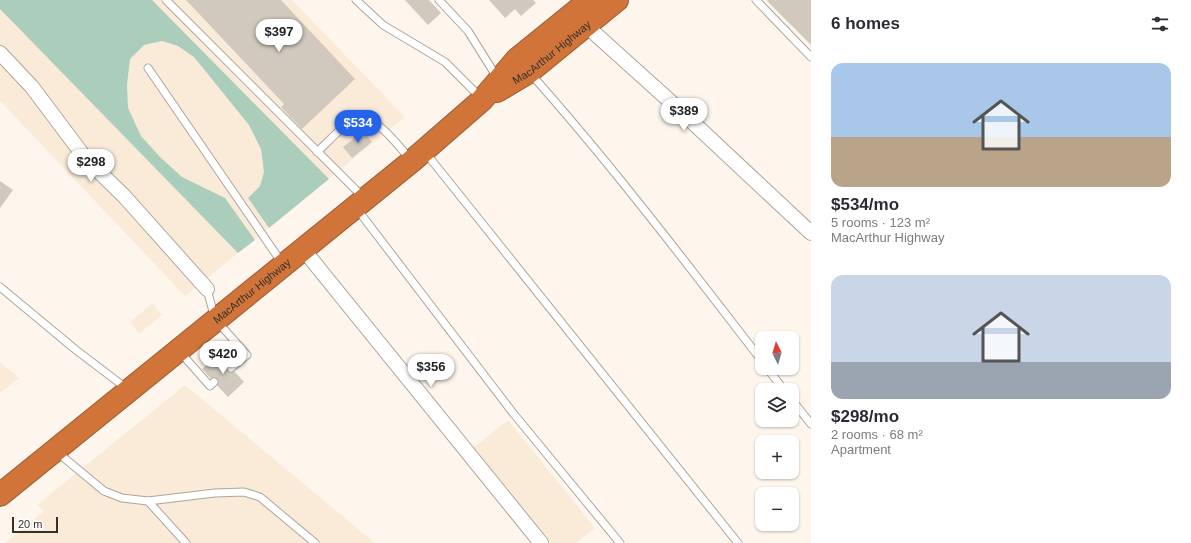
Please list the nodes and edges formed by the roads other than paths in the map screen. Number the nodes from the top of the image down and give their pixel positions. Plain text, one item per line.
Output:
1 (166, 0) edge
2 (356, 0) edge
3 (439, 0) edge
4 (590, 0) edge
5 (617, 0) edge
6 (756, 0) edge
7 (579, 19) junction
8 (0, 53) edge
9 (811, 57) edge
10 (148, 68) dead end
11 (529, 72) junction
12 (499, 80) junction
13 (482, 100) junction
14 (317, 152) junction
15 (418, 155) junction
16 (360, 204) junction
17 (811, 233) edge
18 (303, 249) junction
19 (283, 265) junction
20 (0, 287) edge
21 (207, 289) joint
22 (215, 319) junction
23 (178, 350) junction
24 (755, 352) edge
25 (231, 368) dead end
26 (772, 375) edge
27 (214, 382) dead end
28 (779, 383) edge
29 (129, 390) junction
30 (799, 409) edge
31 (811, 424) edge
32 (56, 450) junction
33 (0, 495) edge
34 (148, 501) junction
35 (186, 543) edge
36 (315, 543) edge
37 (540, 543) edge
38 (620, 543) edge
39 (738, 543) edge

1 - 14 lane
2 - 13 lane
3 - 12 lane
4 - 7 highway, MacArthur Highway
5 - 7 highway, MacArthur Highway
6 - 9 lane
7 - 11 highway, MacArthur Highway
7 - 12 highway, MacArthur Highway
7 - 17 street
8 - 21 street
10 - 19 lane
11 - 13 highway, MacArthur Highway
11 - 24 lane
12 - 13 highway, MacArthur Highway
13 - 15 highway, MacArthur Highway
14 - 15 lane
14 - 16 lane
15 - 16 highway, MacArthur Highway
15 - 39 lane
16 - 18 highway, MacArthur Highway
16 - 38 lane
18 - 19 highway, MacArthur Highway
18 - 37 street
19 - 22 highway, MacArthur Highway
20 - 29 lane
21 - 22 lane
22 - 23 highway, MacArthur Highway
22 - 25 lane
23 - 27 lane
23 - 29 highway, MacArthur Highway
26 - 28 lane
29 - 32 highway, MacArthur Highway
30 - 31 lane
32 - 33 highway, MacArthur Highway
32 - 34 lane
34 - 35 lane
34 - 36 lane

